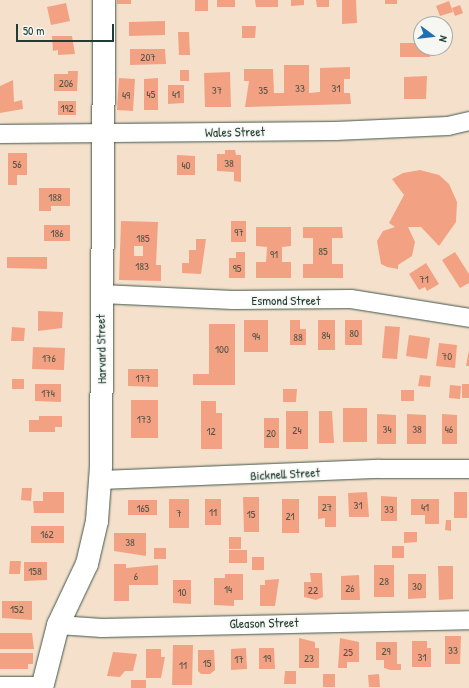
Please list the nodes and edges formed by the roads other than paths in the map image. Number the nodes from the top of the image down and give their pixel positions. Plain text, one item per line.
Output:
1 (104, 0) edge
2 (469, 121) edge
3 (103, 131) junction
4 (0, 134) edge
5 (101, 294) junction
6 (469, 318) edge
7 (469, 469) edge
8 (101, 480) junction
9 (469, 620) edge
10 (58, 625) junction
11 (0, 686) edge
12 (42, 687) edge

1 - 3 main road, Harvard Street
2 - 3 street, Wales Street
3 - 4 street, Wales Street
3 - 5 main road, Harvard Street
5 - 6 street, Esmond Street
5 - 8 main road, Harvard Street
7 - 8 street, Bicknell Street
8 - 10 main road, Harvard Street
9 - 10 street, Gleason Street
10 - 12 main road, Harvard Street
11 - 12 street

